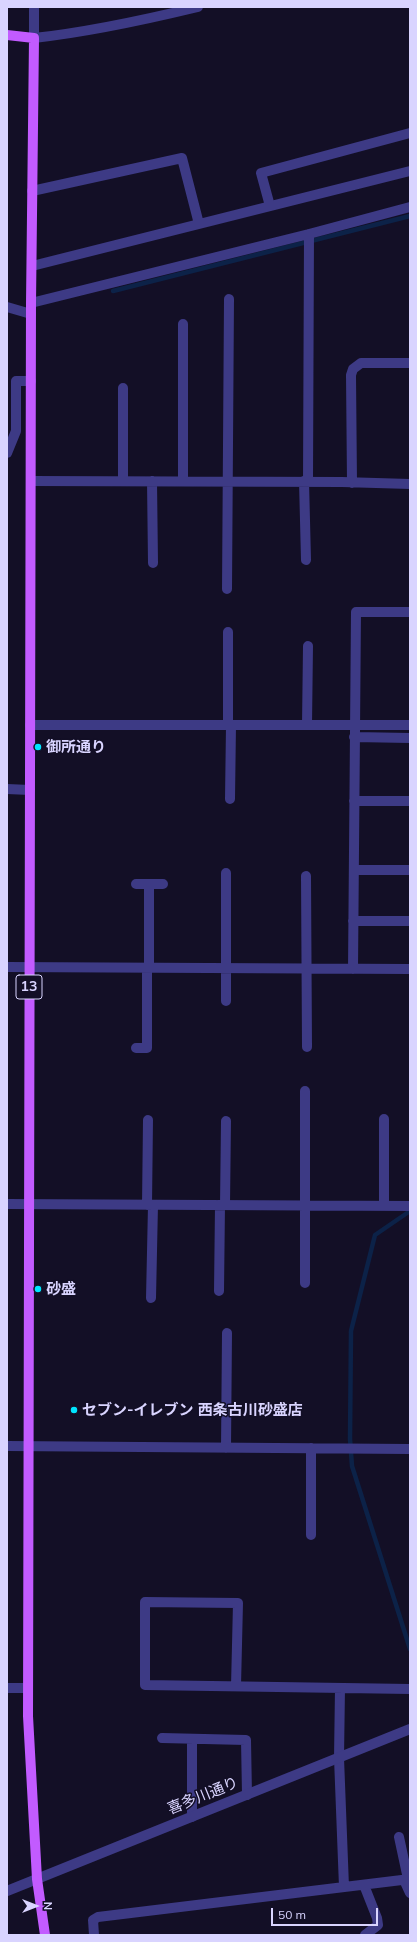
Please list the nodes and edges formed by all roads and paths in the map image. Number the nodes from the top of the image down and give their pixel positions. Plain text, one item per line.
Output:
1 (34, 7) edge
2 (198, 7) edge
3 (7, 35) edge
4 (34, 38) junction
5 (410, 133) edge
6 (410, 171) edge
7 (32, 191) junction
8 (270, 206) junction
9 (410, 207) edge
10 (199, 224) junction
11 (309, 234) junction
12 (32, 266) junction
13 (229, 299) dead end
14 (31, 303) junction
15 (7, 308) edge
16 (31, 314) junction
17 (183, 324) dead end
18 (410, 363) edge
19 (31, 381) junction
20 (124, 388) dead end
21 (9, 442) edge
22 (7, 453) edge
23 (31, 481) junction
24 (124, 481) junction
25 (152, 481) junction
26 (183, 481) junction
27 (229, 481) junction
28 (306, 481) junction
29 (352, 483) junction
30 (410, 484) edge
31 (306, 560) dead end
32 (153, 563) dead end
33 (227, 589) dead end
34 (410, 612) edge
35 (228, 632) dead end
36 (308, 646) dead end
37 (30, 725) junction
38 (230, 725) junction
39 (307, 725) junction
40 (354, 725) junction
41 (407, 725) edge
42 (354, 737) junction
43 (407, 738) edge
44 (7, 790) edge
45 (30, 790) junction
46 (230, 799) dead end
47 (354, 801) junction
48 (410, 801) edge
49 (354, 870) junction
50 (410, 870) edge
51 (226, 873) dead end
52 (306, 876) dead end
53 (136, 884) dead end
54 (150, 884) junction
55 (163, 884) dead end
56 (353, 921) junction
57 (410, 921) edge
58 (7, 967) edge
59 (29, 967) junction
60 (148, 968) junction
61 (226, 968) junction
62 (306, 969) junction
63 (353, 969) junction
64 (410, 969) edge
65 (226, 1002) dead end
66 (307, 1047) dead end
67 (136, 1048) dead end
68 (305, 1091) dead end
69 (384, 1119) dead end
70 (148, 1120) dead end
71 (226, 1121) dead end
72 (7, 1204) edge
73 (29, 1204) junction
74 (150, 1205) junction
75 (223, 1205) junction
76 (305, 1206) junction
77 (384, 1206) junction
78 (410, 1206) edge
79 (305, 1283) dead end
80 (219, 1291) dead end
81 (151, 1298) dead end
82 (226, 1333) dead end
83 (7, 1446) edge
84 (28, 1446) junction
85 (226, 1448) junction
86 (311, 1448) junction
87 (410, 1449) edge
88 (311, 1535) dead end
89 (236, 1686) junction
90 (7, 1688) edge
91 (28, 1688) junction
92 (340, 1688) junction
93 (410, 1689) edge
94 (410, 1729) edge
95 (162, 1738) dead end
96 (192, 1739) junction
97 (339, 1758) junction
98 (247, 1795) junction
99 (192, 1817) junction
100 (399, 1837) dead end
101 (36, 1879) junction
102 (408, 1879) edge
103 (364, 1885) junction
104 (344, 1887) junction
105 (7, 1892) edge
106 (410, 1893) edge
107 (45, 1935) edge
108 (94, 1935) edge
109 (365, 1935) edge

1 - 4 street
2 - 4 street
3 - 4 main road
4 - 7 main road, 13
5 - 8 street
6 - 8 street
7 - 10 street
7 - 12 main road, 13
8 - 10 street
9 - 11 street
10 - 12 street
11 - 14 street
11 - 28 street
12 - 14 main road, 13
13 - 27 street
14 - 16 main road, 13
15 - 16 street
16 - 19 main road, 13
17 - 26 street
18 - 29 street
19 - 21 street
19 - 23 main road, 13
20 - 24 street
21 - 22 street
23 - 24 street
23 - 37 main road, 13
24 - 25 street
25 - 26 street
25 - 32 street
26 - 27 street
27 - 28 street
27 - 33 street
28 - 29 street
28 - 31 street
29 - 30 street
34 - 40 street
35 - 38 street
36 - 39 street
37 - 38 street
37 - 45 main road, 13
38 - 39 street
38 - 46 street
39 - 40 street
40 - 41 street
40 - 42 street
41 - 43 street
42 - 43 street
42 - 47 street
44 - 45 street
45 - 59 main road, 13
47 - 48 street
47 - 49 street
49 - 50 street
49 - 56 street
51 - 61 street
52 - 62 street
53 - 54 street
54 - 55 street
54 - 60 street
56 - 57 street
56 - 63 street
58 - 59 street
59 - 60 street
59 - 73 main road, 13
60 - 61 street
60 - 67 street
61 - 62 street
61 - 65 street
62 - 63 street
62 - 66 street
63 - 64 street
68 - 76 street
69 - 77 street
70 - 74 street
71 - 75 street
72 - 73 street
73 - 74 street
73 - 84 main road, 13
74 - 75 street
74 - 81 street
75 - 76 street
75 - 80 street
76 - 77 street
76 - 79 street
77 - 78 street
82 - 85 street
83 - 84 street
84 - 85 street
84 - 91 main road, 13
85 - 86 street
86 - 87 street
86 - 88 street
89 - 89 street
89 - 92 street
90 - 91 street
91 - 101 main road, 13
92 - 93 street
92 - 97 street
94 - 97 street, 喜多川通り
95 - 96 street
96 - 98 street
96 - 99 street
97 - 98 street, 喜多川通り
97 - 104 street
98 - 99 street, 喜多川通り
99 - 101 street, 喜多川通り
100 - 102 street
101 - 105 street, 喜多川通り
101 - 107 main road, 13
102 - 103 street
102 - 106 street
103 - 104 street
103 - 109 street
104 - 108 street

